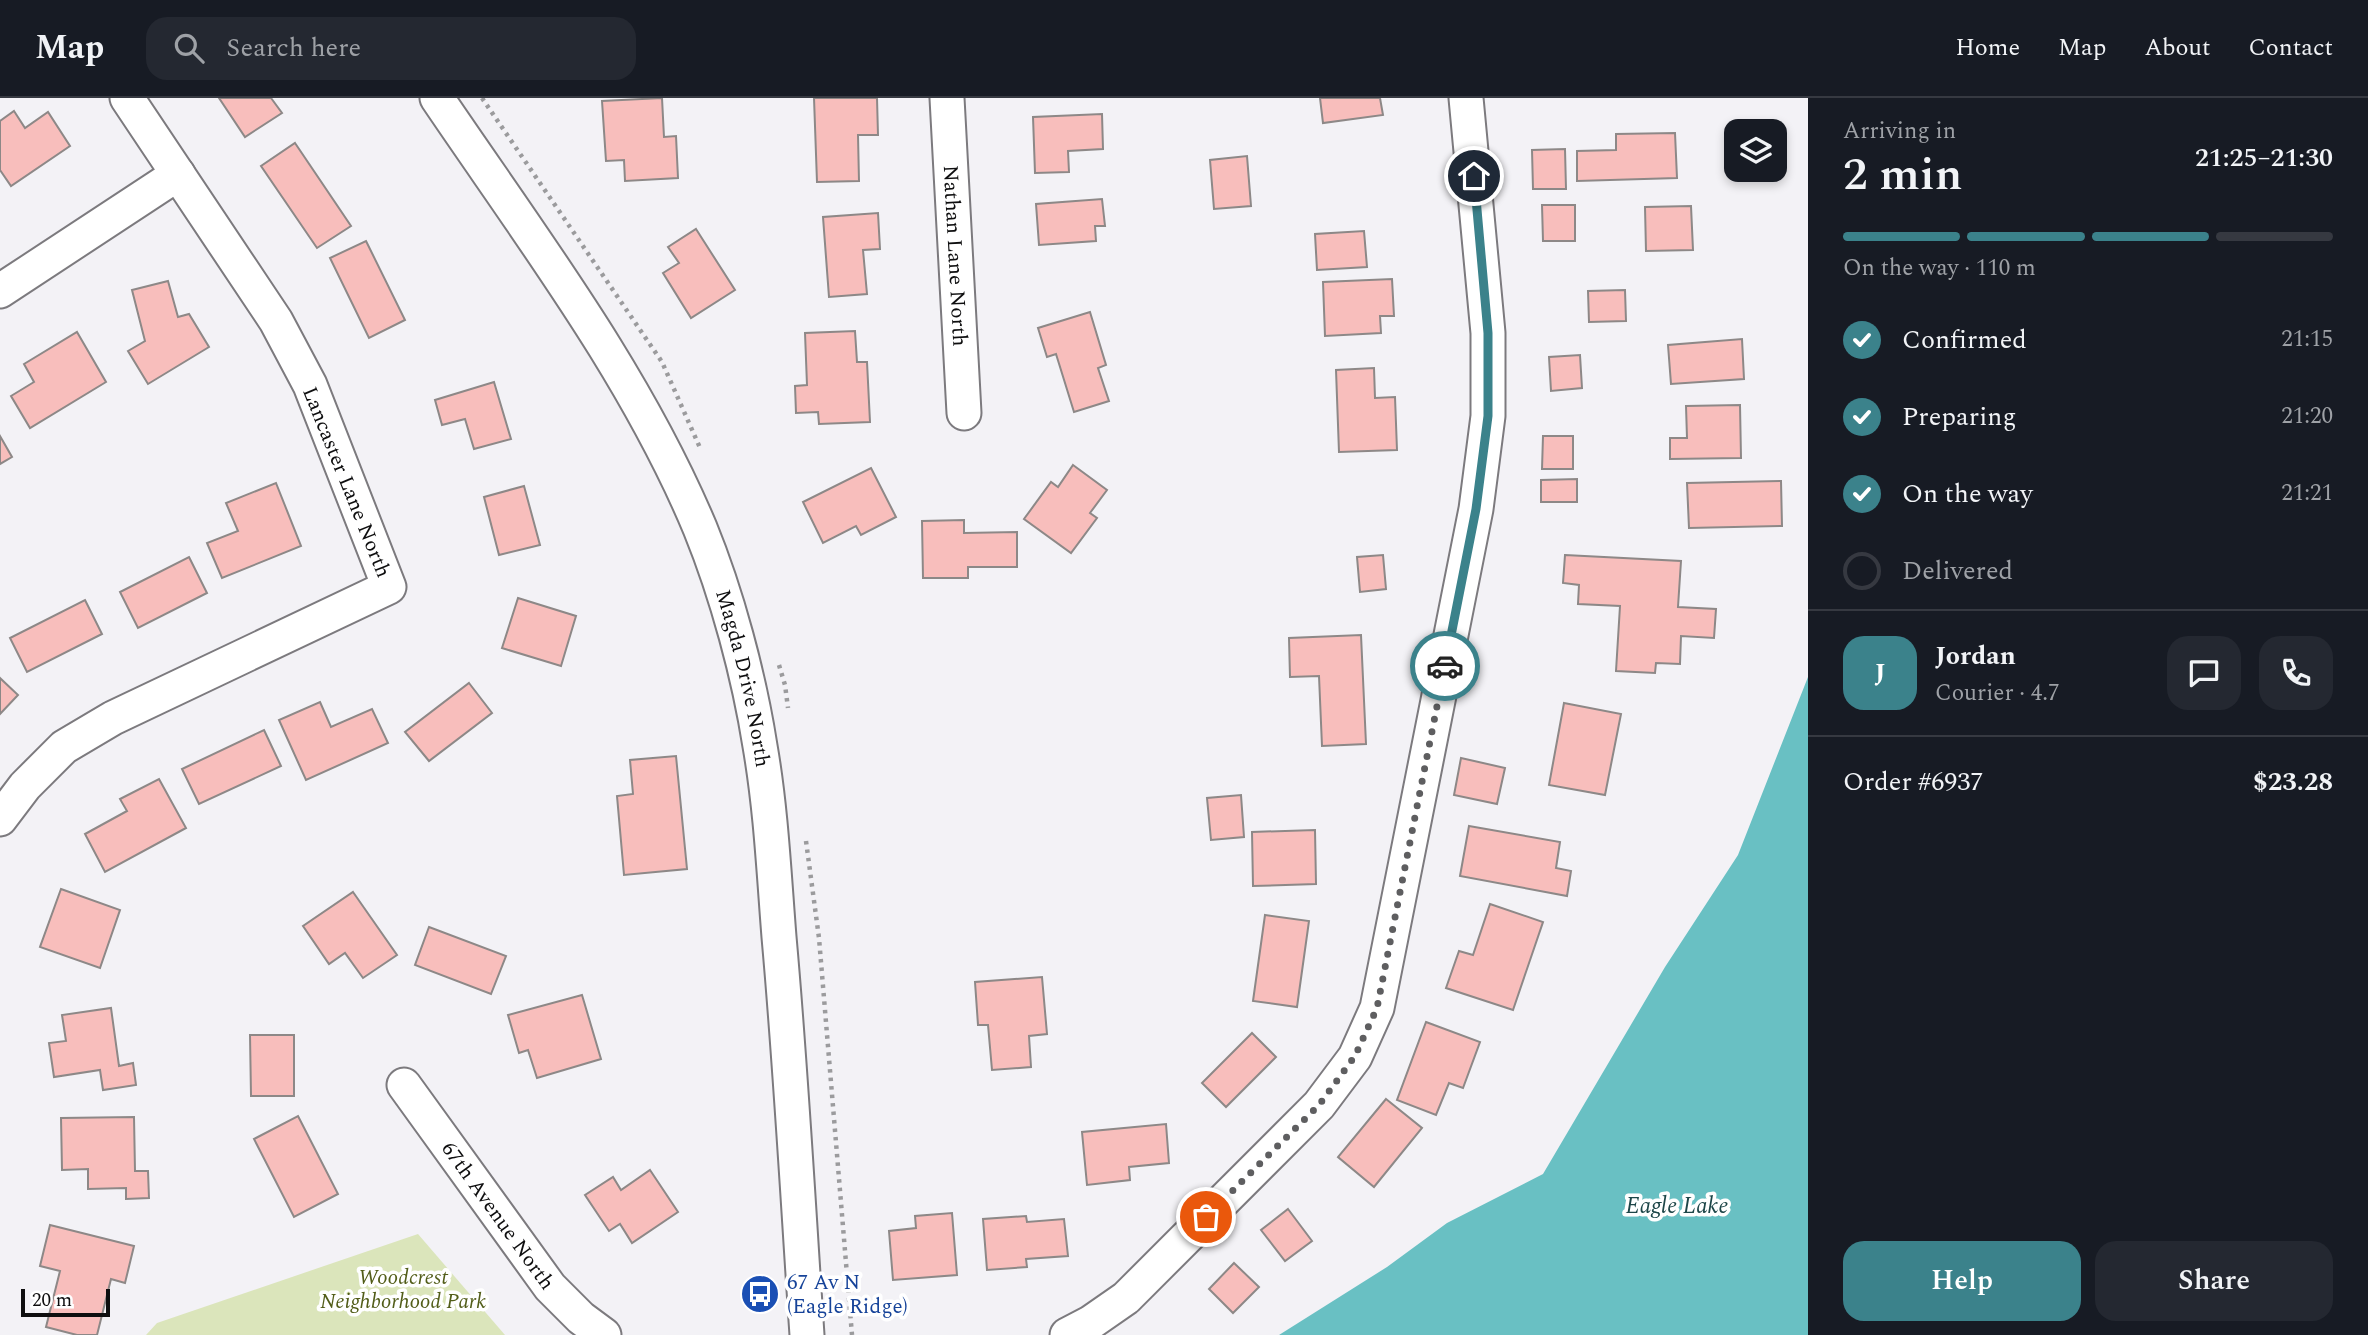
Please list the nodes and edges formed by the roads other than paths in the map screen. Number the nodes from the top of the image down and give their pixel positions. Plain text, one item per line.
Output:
1 (127, 98) edge
2 (437, 98) edge
3 (947, 98) edge
4 (1466, 98) edge
5 (178, 174) junction
6 (0, 291) edge
7 (964, 413) dead end
8 (0, 819) edge
9 (404, 1084) dead end
10 (604, 1335) edge
11 (807, 1335) edge
12 (1067, 1335) edge

1 - 5 street, Lancaster Lane North
2 - 11 street, Magda Drive North
3 - 7 street, Nathan Lane North
4 - 12 street
5 - 6 street
5 - 8 street, Lancaster Lane North
9 - 10 street, 67th Avenue North

